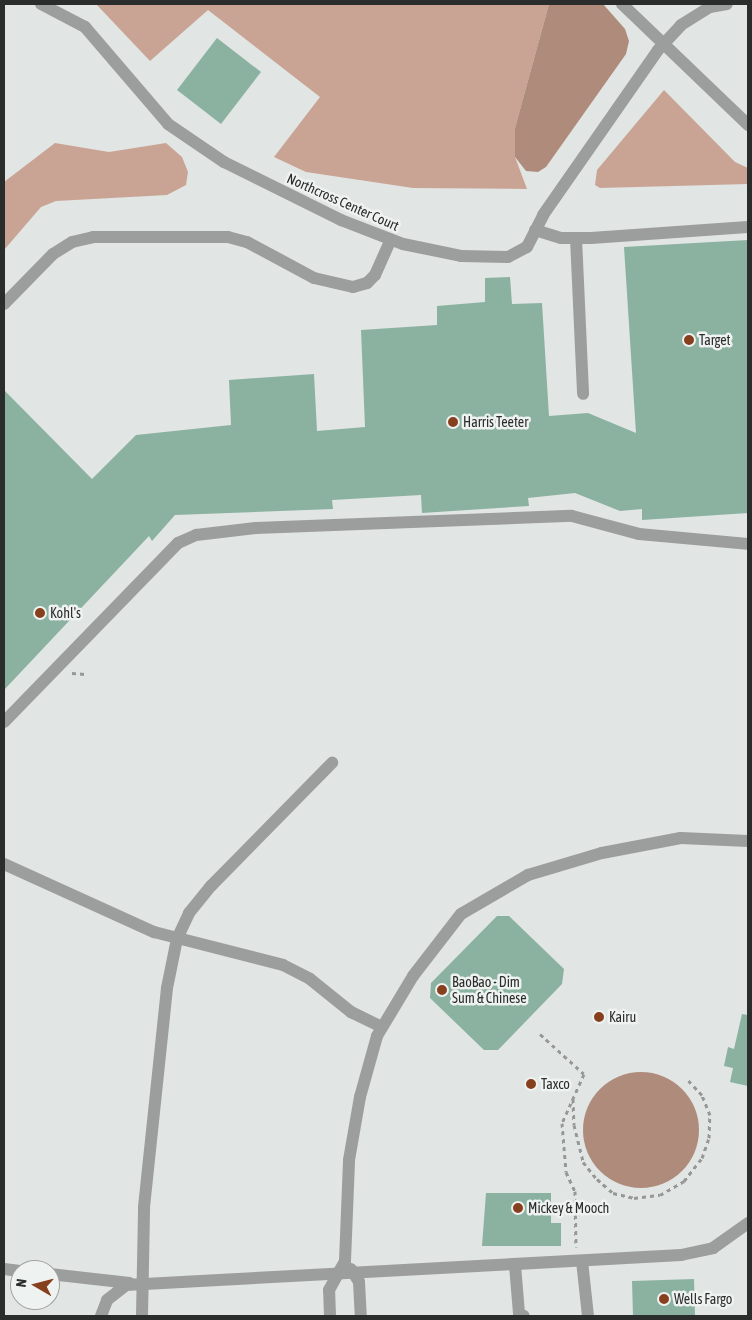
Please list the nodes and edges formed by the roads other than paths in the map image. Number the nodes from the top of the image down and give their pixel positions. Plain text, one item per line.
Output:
1 (41, 4) edge
2 (622, 4) edge
3 (727, 4) edge
4 (664, 44) junction
5 (748, 125) edge
6 (748, 227) edge
7 (535, 230) junction
8 (576, 238) junction
9 (391, 239) junction
10 (4, 304) edge
11 (583, 394) dead end
12 (748, 544) edge
13 (4, 722) edge
14 (332, 763) dead end
15 (748, 841) edge
16 (4, 864) edge
17 (177, 939) junction
18 (382, 1027) junction
19 (748, 1223) edge
20 (345, 1261) junction
21 (580, 1261) junction
22 (515, 1265) junction
23 (354, 1274) junction
24 (60, 1275) edge
25 (335, 1275) junction
26 (141, 1285) junction
27 (101, 1316) edge
28 (142, 1316) edge
29 (330, 1316) edge
30 (360, 1316) edge
31 (524, 1316) edge
32 (588, 1316) edge

1 - 9 lane, Northcross Center Court
2 - 4 lane
3 - 4 lane, Northcross Center Court
4 - 5 lane
4 - 7 lane, Northcross Center Court
6 - 8 lane
7 - 8 lane
7 - 9 lane, Northcross Center Court
8 - 11 lane
9 - 10 lane
12 - 13 lane
14 - 17 lane
15 - 18 lane
16 - 17 lane
17 - 18 lane
17 - 26 lane
18 - 20 lane
19 - 21 lane
20 - 23 lane
20 - 25 lane
21 - 22 lane
21 - 32 lane
22 - 23 lane
22 - 31 lane
23 - 25 lane
23 - 30 lane
24 - 26 lane
25 - 26 lane
25 - 29 lane
26 - 27 lane
26 - 28 lane

